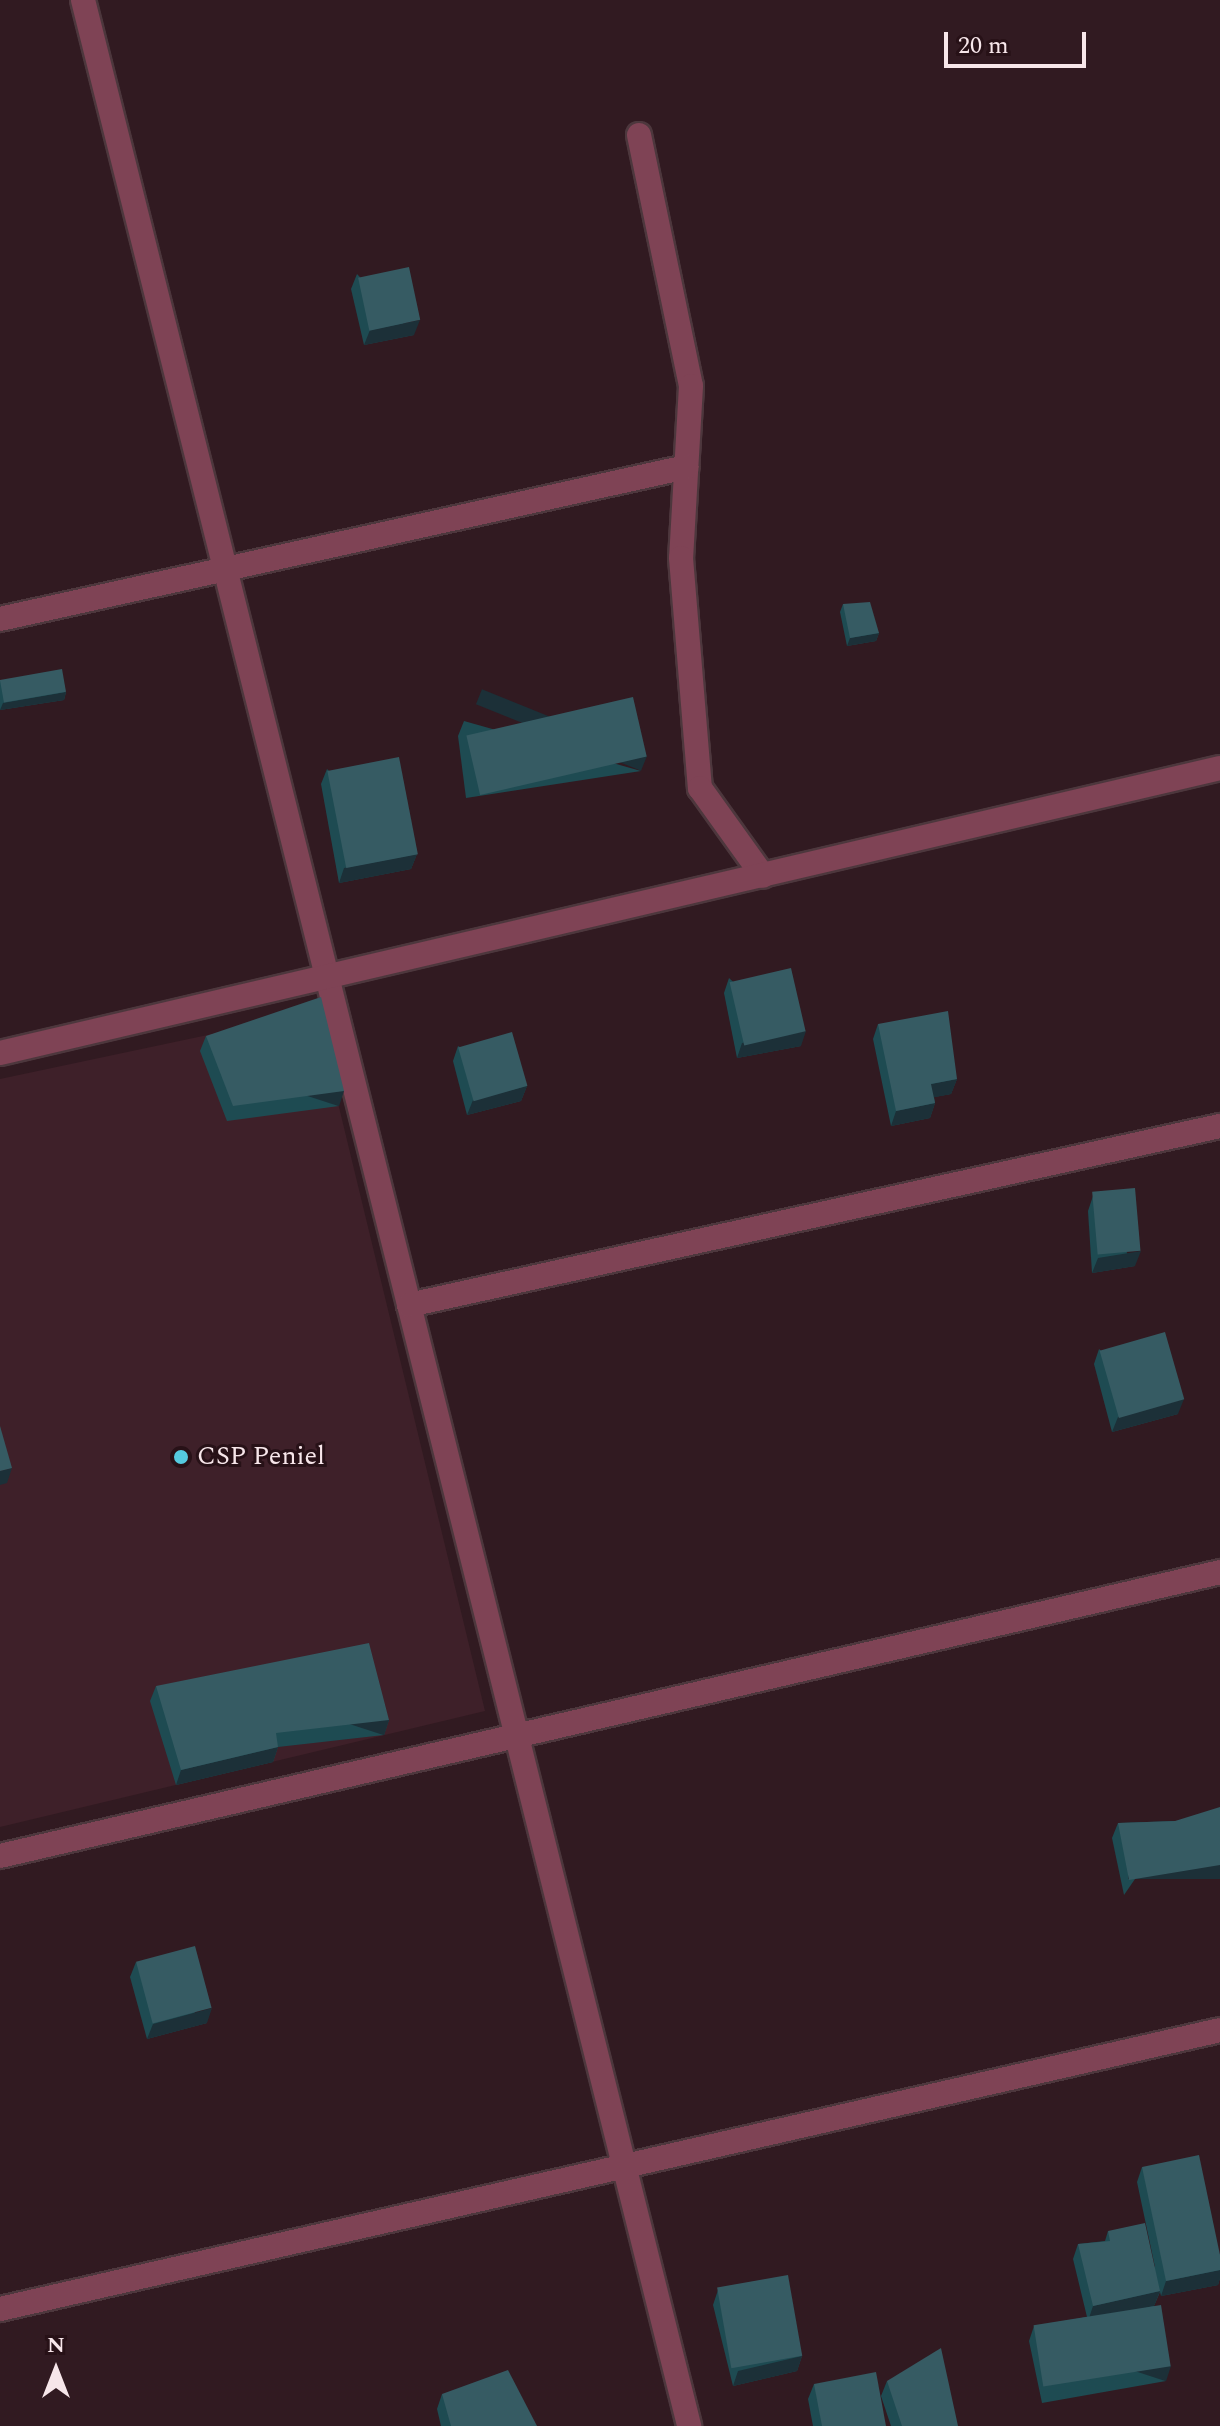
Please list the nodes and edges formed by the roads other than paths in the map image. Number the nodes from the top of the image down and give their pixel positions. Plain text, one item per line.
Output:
1 (83, 0) edge
2 (639, 135) dead end
3 (686, 467) junction
4 (225, 570) junction
5 (0, 619) edge
6 (1220, 768) edge
7 (763, 876) junction
8 (327, 977) junction
9 (0, 1053) edge
10 (1220, 1126) edge
11 (409, 1305) junction
12 (1220, 1572) edge
13 (517, 1736) junction
14 (0, 1856) edge
15 (1220, 2030) edge
16 (624, 2167) junction
17 (0, 2309) edge
18 (689, 2426) edge

1 - 4 street
2 - 3 street
3 - 4 street
3 - 7 street
4 - 5 street
4 - 8 street
6 - 7 street
7 - 8 street
8 - 9 street
8 - 11 street
10 - 11 street
11 - 13 street
12 - 13 street
13 - 14 street
13 - 16 street
15 - 16 street
16 - 17 street
16 - 18 street

